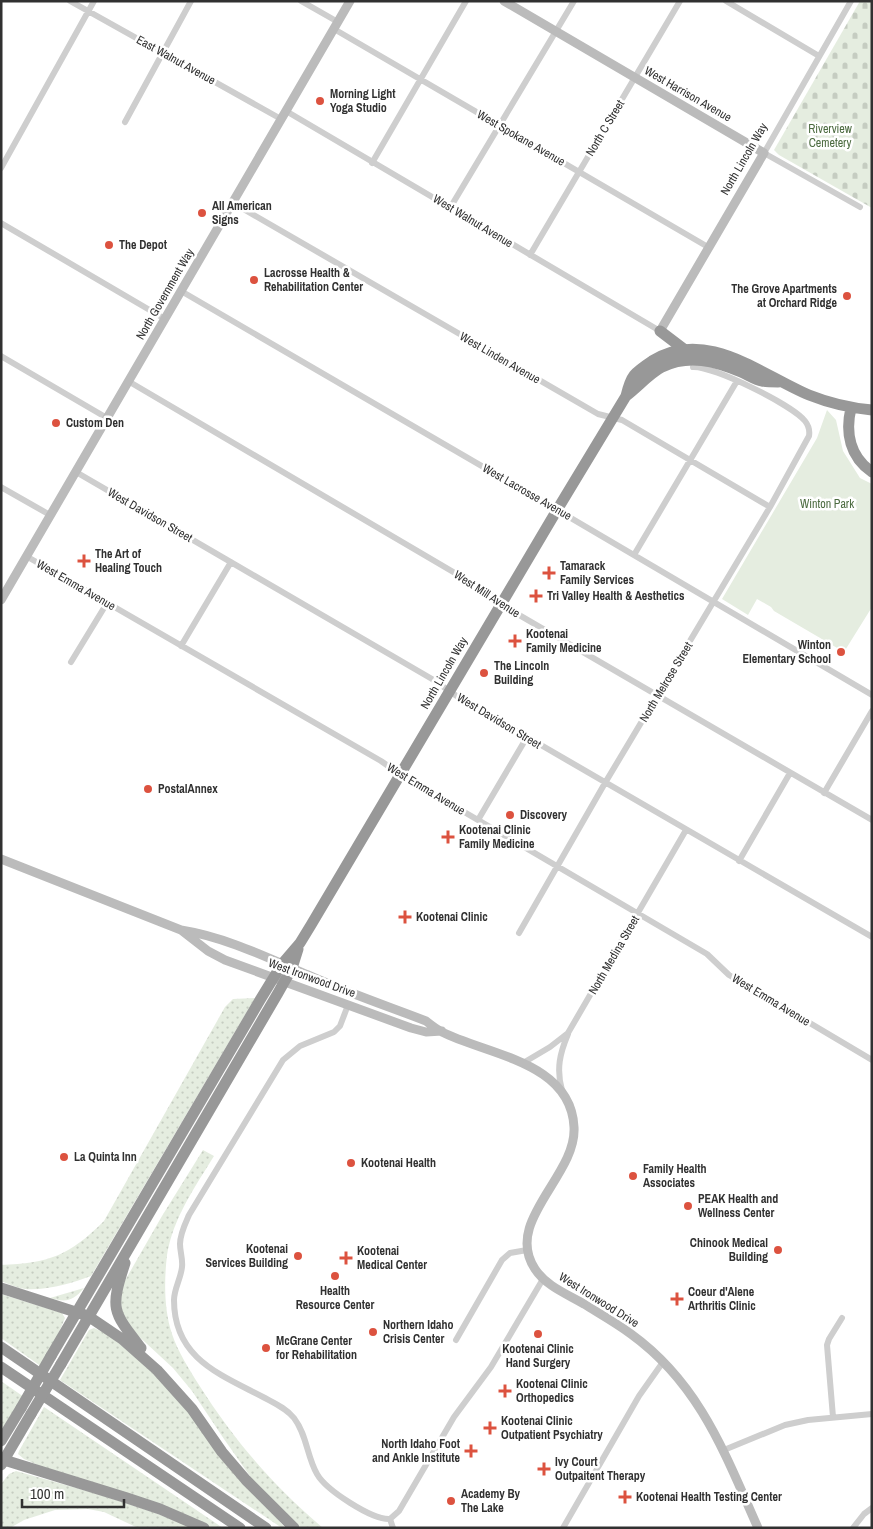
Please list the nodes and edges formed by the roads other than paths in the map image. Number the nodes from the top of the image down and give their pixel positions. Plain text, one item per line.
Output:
1 (70, 1) edge
2 (94, 1) edge
3 (191, 1) edge
4 (301, 1) edge
5 (350, 1) edge
6 (466, 1) edge
7 (504, 1) edge
8 (574, 1) edge
9 (680, 1) edge
10 (726, 1) edge
11 (851, 1) edge
12 (88, 12) junction
13 (336, 25) junction
14 (556, 32) junction
15 (164, 54) junction
16 (820, 56) junction
17 (636, 78) junction
18 (421, 80) junction
19 (283, 115) junction
20 (125, 122) dead end
21 (500, 126) junction
22 (764, 153) junction
23 (372, 162) junction
24 (1, 168) edge
25 (580, 172) junction
26 (233, 203) junction
27 (860, 207) dead end
28 (450, 208) junction
29 (1, 224) edge
30 (708, 247) junction
31 (530, 256) junction
32 (181, 292) junction
33 (165, 319) junction
34 (660, 331) junction
35 (685, 350) junction
36 (1, 356) edge
37 (659, 357) junction
38 (693, 367) dead end
39 (128, 381) junction
40 (737, 381) junction
41 (780, 382) junction
42 (626, 396) junction
43 (851, 408) junction
44 (872, 410) edge
45 (612, 417) junction
46 (107, 418) junction
47 (690, 459) junction
48 (76, 472) junction
49 (872, 472) edge
50 (1, 486) edge
51 (770, 507) junction
52 (556, 510) junction
53 (50, 515) junction
54 (634, 555) junction
55 (26, 556) junction
56 (231, 562) junction
57 (1, 600) edge
58 (714, 602) junction
59 (107, 603) junction
60 (501, 603) junction
61 (181, 646) junction
62 (71, 662) dead end
63 (450, 691) junction
64 (657, 695) junction
65 (872, 695) edge
66 (872, 711) edge
67 (527, 737) junction
68 (790, 773) junction
69 (401, 775) junction
70 (605, 783) junction
71 (824, 793) junction
72 (478, 820) junction
73 (872, 820) edge
74 (686, 830) junction
75 (1, 859) edge
76 (739, 861) junction
77 (557, 866) junction
78 (638, 914) junction
79 (181, 930) junction
80 (519, 933) dead end
81 (872, 938) edge
82 (287, 966) junction
83 (279, 979) junction
84 (348, 1005) junction
85 (442, 1032) junction
86 (568, 1033) junction
87 (872, 1060) edge
88 (523, 1063) junction
89 (564, 1094) junction
90 (131, 1244) junction
91 (527, 1250) junction
92 (543, 1279) junction
93 (1, 1288) edge
94 (82, 1314) junction
95 (842, 1318) dead end
96 (456, 1340) dead end
97 (1, 1348) edge
98 (663, 1362) junction
99 (1, 1367) edge
100 (157, 1370) junction
101 (26, 1411) junction
102 (872, 1414) edge
103 (833, 1417) junction
104 (1, 1441) edge
105 (724, 1450) junction
106 (2, 1461) edge
107 (872, 1508) edge
108 (390, 1519) junction
109 (204, 1528) edge
110 (240, 1528) edge
111 (266, 1528) edge
112 (294, 1528) edge
113 (393, 1528) edge
114 (563, 1528) edge
115 (758, 1528) edge
116 (854, 1528) edge

1 - 12 street, East Walnut Avenue
2 - 12 street
3 - 15 street
4 - 13 street, West Spokane Avenue
5 - 13 street, North Government Way
6 - 18 street
7 - 14 street, West Harrison Avenue
8 - 14 street
9 - 17 street, North C Street
10 - 16 street
11 - 16 street, North Lincoln Way
12 - 15 street, East Walnut Avenue
12 - 24 street
13 - 18 street, West Spokane Avenue
13 - 19 street, North Government Way
14 - 17 street, West Harrison Avenue
14 - 21 street
15 - 19 street, East Walnut Avenue
15 - 20 street
16 - 22 street, North Lincoln Way
17 - 22 street, West Harrison Avenue
17 - 25 street, North C Street
18 - 21 street, West Spokane Avenue
18 - 23 street
19 - 23 street, West Walnut Avenue
19 - 26 street, North Government Way
21 - 25 street, West Spokane Avenue
21 - 28 street
22 - 27 street, West Harrison Avenue
22 - 30 street, North Lincoln Way
23 - 28 street, West Walnut Avenue
25 - 30 street, West Spokane Avenue
25 - 31 street, North C Street
26 - 32 street, North Government Way
26 - 45 street, West Linden Avenue
28 - 31 street, West Walnut Avenue
29 - 33 street
30 - 34 street, North Lincoln Way
31 - 34 street, West Walnut Avenue
32 - 33 street, North Government Way
32 - 52 street, West Lacrosse Avenue
33 - 39 street, North Government Way
34 - 35 highway
34 - 37 highway
35 - 37 highway
35 - 41 highway
36 - 46 street
37 - 42 highway
38 - 40 street
39 - 46 street, North Government Way
39 - 60 street, West Mill Avenue
40 - 47 street
40 - 51 street, North Melrose Street
41 - 42 highway
41 - 43 highway
42 - 45 highway, North Lincoln Way
43 - 44 highway
43 - 49 highway
45 - 47 street, West Linden Avenue
45 - 52 highway, North Lincoln Way
46 - 48 street, North Government Way
47 - 51 street, West Linden Avenue
47 - 54 street
48 - 53 street, North Government Way
48 - 56 street, West Davidson Street
50 - 53 street
51 - 58 street, North Melrose Street
52 - 54 street, West Lacrosse Avenue
52 - 60 highway, North Lincoln Way
53 - 55 street, North Government Way
54 - 58 street, West Lacrosse Avenue
55 - 57 street, North Government Way
55 - 59 street, West Emma Avenue
56 - 61 street
56 - 63 street, West Davidson Street
58 - 64 street, North Melrose Street
58 - 65 street, West Lacrosse Avenue
59 - 61 street, West Emma Avenue
59 - 62 street
60 - 63 highway, North Lincoln Way
60 - 64 street, West Mill Avenue
61 - 69 street, West Emma Avenue
63 - 67 street, West Davidson Street
63 - 69 highway, North Lincoln Way
64 - 68 street, West Mill Avenue
64 - 70 street, North Melrose Street
66 - 71 street
67 - 70 street, West Davidson Street
67 - 72 street
68 - 71 street, West Mill Avenue
68 - 76 street
69 - 72 street, West Emma Avenue
69 - 82 highway, North Lincoln Way
70 - 74 street, West Davidson Street
70 - 77 street, North Melrose Street
71 - 73 street, West Mill Avenue
72 - 77 street, West Emma Avenue
74 - 76 street, West Davidson Street
74 - 78 street, North Medina Street
75 - 79 street, West Ironwood Drive
76 - 81 street, West Davidson Street
77 - 78 street, West Emma Avenue
77 - 80 street, North Melrose Street
78 - 86 street, North Medina Street
78 - 87 street, West Emma Avenue
79 - 82 street, West Ironwood Drive
79 - 83 street, West Ironwood Drive
82 - 83 highway, North Lincoln Way
82 - 85 street, West Ironwood Drive
83 - 84 street, West Ironwood Drive
83 - 90 highway
83 - 94 highway
84 - 85 street, West Ironwood Drive
84 - 108 street
85 - 88 street, West Ironwood Drive
86 - 88 street, North Medina Street
86 - 89 street
88 - 89 street, West Ironwood Drive
89 - 91 street, West Ironwood Drive
90 - 94 highway
90 - 100 highway
91 - 92 street, West Ironwood Drive
91 - 96 street
92 - 98 street, West Ironwood Drive
92 - 108 street
93 - 94 highway
94 - 100 highway
94 - 101 highway, bridge
94 - 101 highway, bridge
95 - 103 street
97 - 111 highway
98 - 105 street, West Ironwood Drive
98 - 114 street
99 - 110 highway
100 - 112 highway
101 - 104 highway
101 - 106 highway
102 - 103 street
103 - 105 street
105 - 115 street, West Ironwood Drive
106 - 109 highway
107 - 116 street
108 - 113 street

